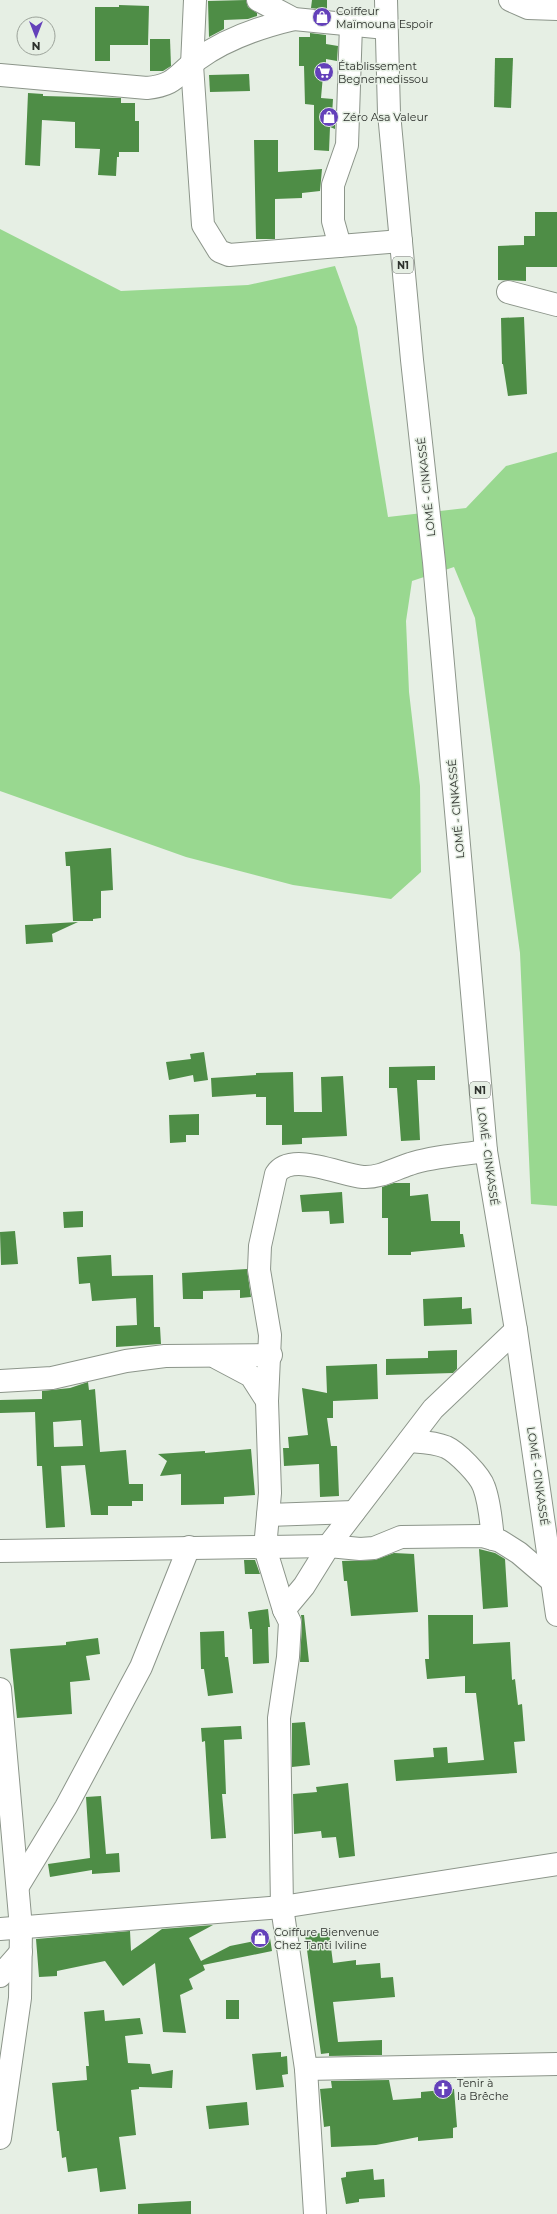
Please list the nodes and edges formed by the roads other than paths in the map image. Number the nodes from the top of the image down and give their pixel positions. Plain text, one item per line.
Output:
1 (195, 0) edge
2 (258, 0) edge
3 (386, 0) edge
4 (510, 0) edge
5 (557, 9) edge
6 (294, 18) junction
7 (351, 25) junction
8 (386, 28) junction
9 (192, 65) junction
10 (0, 75) edge
11 (401, 241) junction
12 (340, 246) junction
13 (508, 292) dead end
14 (557, 305) edge
15 (486, 1150) junction
16 (516, 1330) junction
17 (211, 1355) junction
18 (271, 1356) junction
19 (0, 1381) edge
20 (267, 1401) junction
21 (409, 1441) junction
22 (354, 1512) junction
23 (268, 1515) junction
24 (493, 1539) junction
25 (329, 1546) junction
26 (189, 1547) junction
27 (265, 1548) junction
28 (0, 1551) edge
29 (553, 1582) junction
30 (284, 1610) junction
31 (557, 1615) edge
32 (0, 1689) edge
33 (557, 1864) edge
34 (18, 1886) junction
35 (282, 1907) junction
36 (21, 1928) junction
37 (0, 1929) edge
38 (21, 1952) junction
39 (0, 1976) edge
40 (557, 2064) edge
41 (306, 2069) junction
42 (0, 2138) edge
43 (315, 2214) edge

1 - 9 main road
2 - 6 main road
3 - 8 main road, LOMÉ - CINKASSÉ / N1
4 - 5 main road
6 - 7 main road
6 - 9 main road
7 - 8 main road
7 - 12 main road
8 - 11 main road, LOMÉ - CINKASSÉ / N1
9 - 10 main road
9 - 12 main road
11 - 12 main road
11 - 15 main road, LOMÉ - CINKASSÉ / N1
13 - 14 main road
15 - 16 main road, LOMÉ - CINKASSÉ / N1
15 - 18 main road
16 - 21 main road
16 - 29 main road, LOMÉ - CINKASSÉ / N1
17 - 18 main road
17 - 19 main road
17 - 20 main road
18 - 20 main road
20 - 23 main road
21 - 22 main road
21 - 24 main road
22 - 23 main road
22 - 25 main road
23 - 27 main road
24 - 25 main road
24 - 29 main road
25 - 27 main road
25 - 30 main road
26 - 27 main road
26 - 28 main road
26 - 34 main road
27 - 30 main road
29 - 31 main road, LOMÉ - CINKASSÉ / N1
30 - 35 main road
32 - 34 main road
33 - 35 main road
34 - 36 main road
35 - 36 main road
35 - 41 main road
36 - 37 main road
36 - 38 main road
38 - 39 main road
38 - 42 main road
40 - 41 main road
41 - 43 main road

